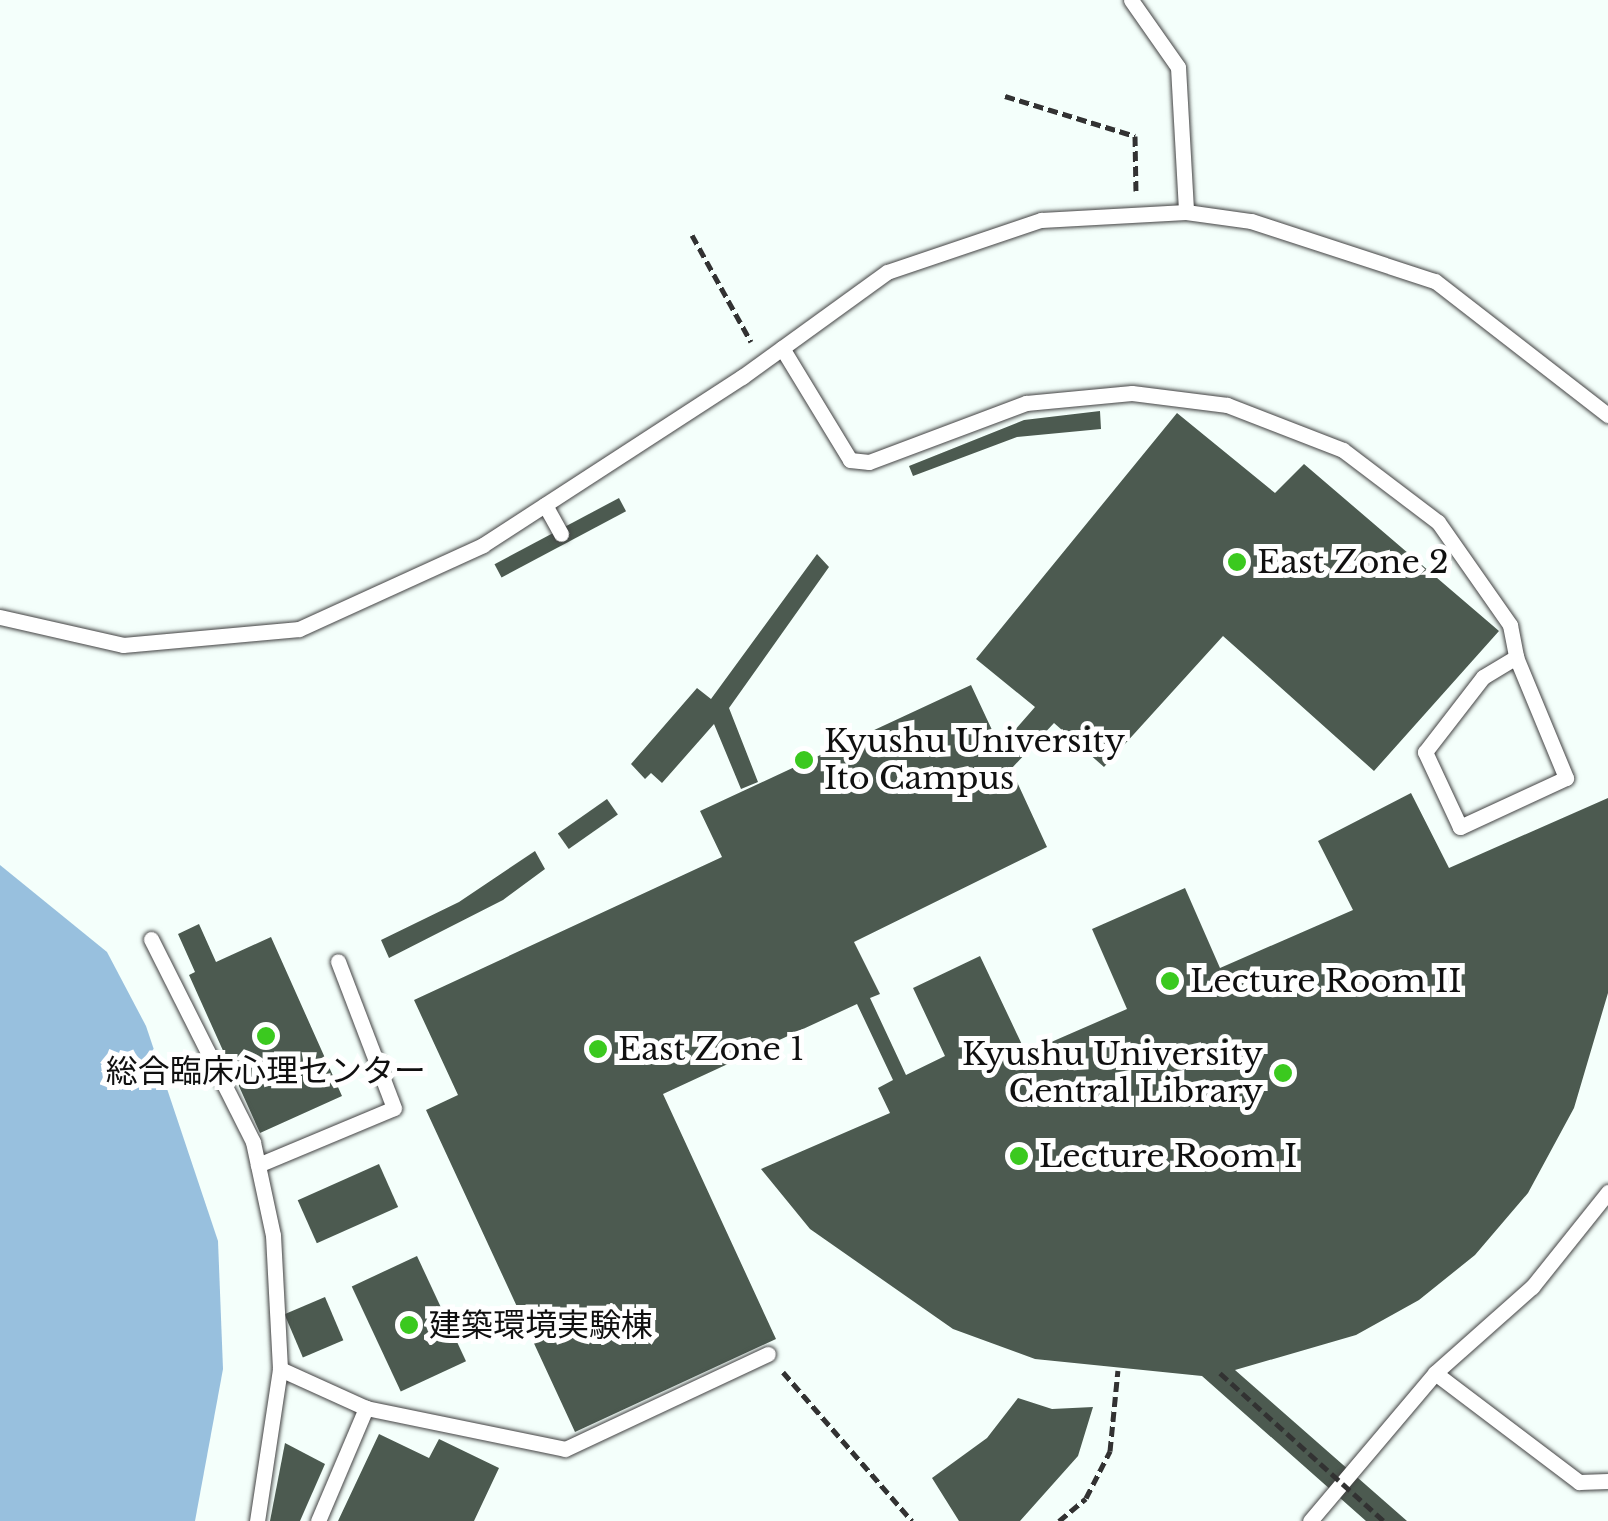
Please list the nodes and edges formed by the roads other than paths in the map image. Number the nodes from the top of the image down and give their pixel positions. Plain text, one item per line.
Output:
1 (1131, 0) edge
2 (1186, 212) junction
3 (782, 348) junction
4 (1608, 414) edge
5 (545, 505) junction
6 (561, 534) dead end
7 (0, 617) edge
8 (1516, 657) junction
9 (151, 938) dead end
10 (338, 962) dead end
11 (258, 1166) junction
12 (1608, 1192) edge
13 (768, 1354) road end
14 (280, 1369) junction
15 (1436, 1373) junction
16 (366, 1408) junction
17 (1608, 1481) edge
18 (257, 1521) edge
19 (318, 1521) edge
20 (1310, 1521) edge

1 - 2 lane
2 - 3 lane
2 - 4 lane
3 - 5 lane
3 - 8 lane
5 - 6 lane
5 - 7 lane
8 - 8 lane
9 - 11 lane
10 - 11 lane
11 - 14 lane
12 - 15 lane
13 - 16 lane
14 - 16 lane
14 - 18 lane
15 - 17 lane
15 - 20 lane
16 - 19 lane

